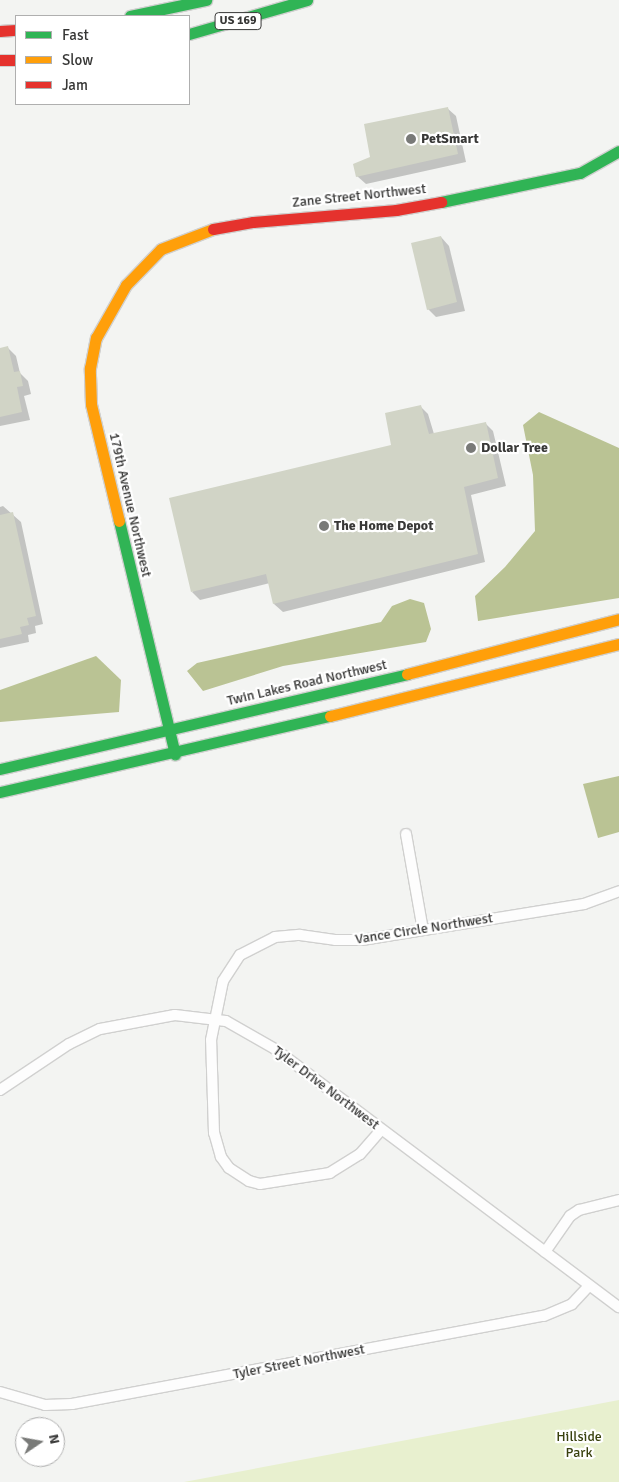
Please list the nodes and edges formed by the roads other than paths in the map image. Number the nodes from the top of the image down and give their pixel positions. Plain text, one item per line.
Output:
1 (206, 0) edge
2 (307, 0) edge
3 (135, 15) edge
4 (15, 30) edge
5 (0, 32) edge
6 (190, 34) edge
7 (0, 60) edge
8 (15, 60) edge
9 (619, 151) edge
10 (137, 271) joint
11 (619, 618) edge
12 (619, 644) edge
13 (170, 731) junction
14 (175, 754) junction
15 (0, 769) edge
16 (0, 792) edge
17 (406, 834) dead end
18 (619, 891) edge
19 (423, 930) junction
20 (213, 1017) junction
21 (0, 1090) edge
22 (381, 1130) junction
23 (619, 1200) edge
24 (545, 1252) junction
25 (589, 1286) junction
26 (619, 1307) edge
27 (0, 1392) edge

1 - 3 main road, US 169
2 - 6 main road, US 169
4 - 5 main road
7 - 8 main road
9 - 10 main road, Zane Street Northwest
10 - 13 main road, 179th Avenue Northwest
11 - 13 main road, Twin Lakes Road Northwest
12 - 14 main road
13 - 14 main road, 179th Avenue Northwest
13 - 15 main road, Twin Lakes Road Northwest
14 - 16 main road
17 - 19 street
18 - 19 street, Vance Circle Northwest
19 - 20 street, Vance Circle Northwest
20 - 21 street, Tyler Drive Northwest
20 - 22 street, Tyler Drive Northwest
20 - 22 street, Vance Circle Northwest
22 - 24 street, Tyler Drive Northwest
23 - 24 street
24 - 25 street, Tyler Drive Northwest
25 - 26 street, Tyler Drive Northwest
25 - 27 street, Tyler Street Northwest

